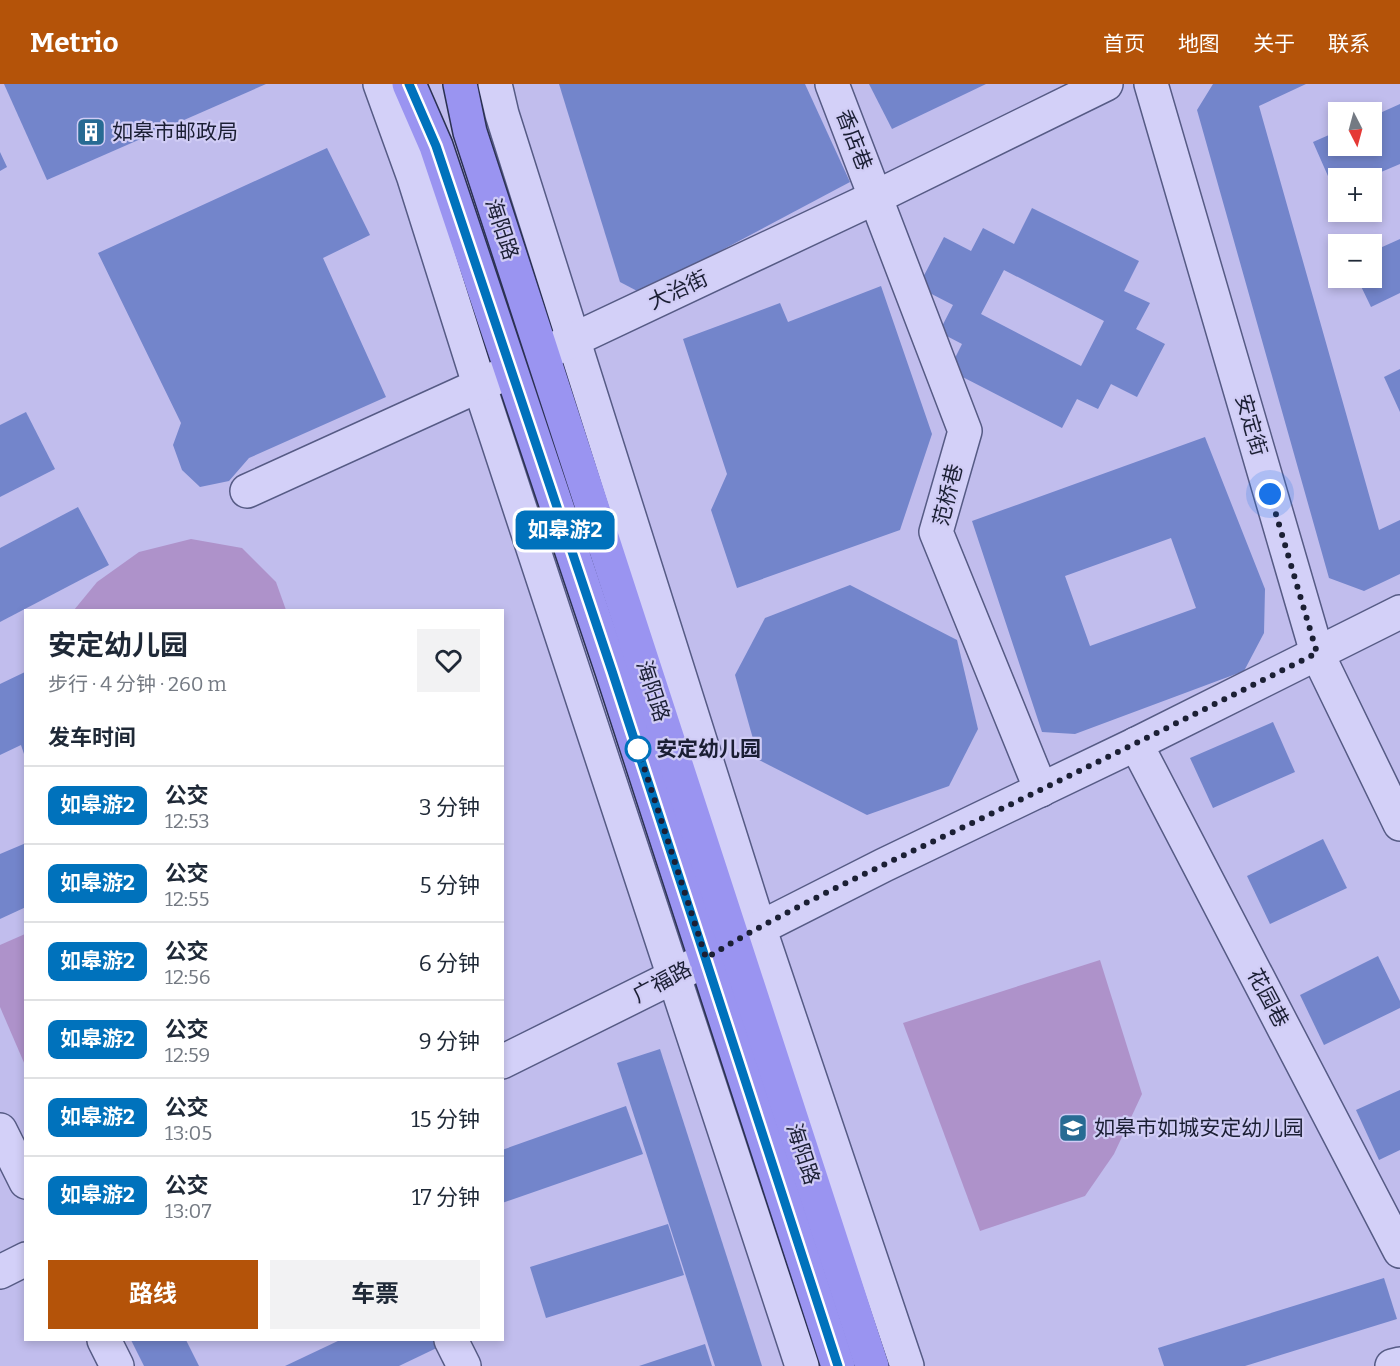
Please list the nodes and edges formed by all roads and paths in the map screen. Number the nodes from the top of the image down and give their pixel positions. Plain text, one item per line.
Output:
1 (380, 84) edge
2 (409, 84) edge
3 (460, 84) edge
4 (495, 84) edge
5 (832, 84) edge
6 (1106, 84) edge
7 (1151, 84) edge
8 (876, 197) junction
9 (573, 340) junction
10 (543, 355) junction
11 (511, 370) junction
12 (480, 387) junction
13 (247, 491) dead end
14 (1400, 612) edge
15 (1317, 653) junction
16 (1136, 744) junction
17 (1041, 790) junction
18 (1400, 825) edge
19 (733, 942) junction
20 (675, 976) junction
21 (504, 1061) edge
22 (0, 1130) edge
23 (24, 1178) edge
24 (1400, 1251) edge
25 (24, 1260) edge
26 (0, 1272) edge
27 (105, 1341) edge
28 (452, 1341) edge
29 (1400, 1364) edge
30 (117, 1366) edge
31 (464, 1366) edge
32 (802, 1366) edge
33 (838, 1366) edge
34 (872, 1366) edge
35 (907, 1366) edge
36 (1392, 1366) edge

1 - 12 street
2 - 11 main road, 海阳路
3 - 10 main road, 海阳路
4 - 9 street
5 - 8 street, 香店巷
6 - 8 street, 大治街
7 - 15 street, 安定街
8 - 9 street, 大治街
8 - 17 street, 范桥巷
9 - 10 street, 大治街
9 - 19 street
10 - 11 street, 大治街
10 - 19 main road, 海阳路
11 - 12 street, 大治街
11 - 19 main road, 海阳路
12 - 13 street, 大治街
12 - 20 street
14 - 15 street, 广福路
15 - 16 street, 广福路
15 - 18 street, 安定街
16 - 17 street, 广福路
16 - 24 street, 花园巷
17 - 19 street, 广福路
19 - 20 street, 广福路
19 - 33 main road, 海阳路
19 - 34 main road, 海阳路
19 - 35 street
20 - 21 street, 广福路
20 - 32 street
22 - 23 street
25 - 26 street
27 - 30 street
28 - 31 street
29 - 36 street

